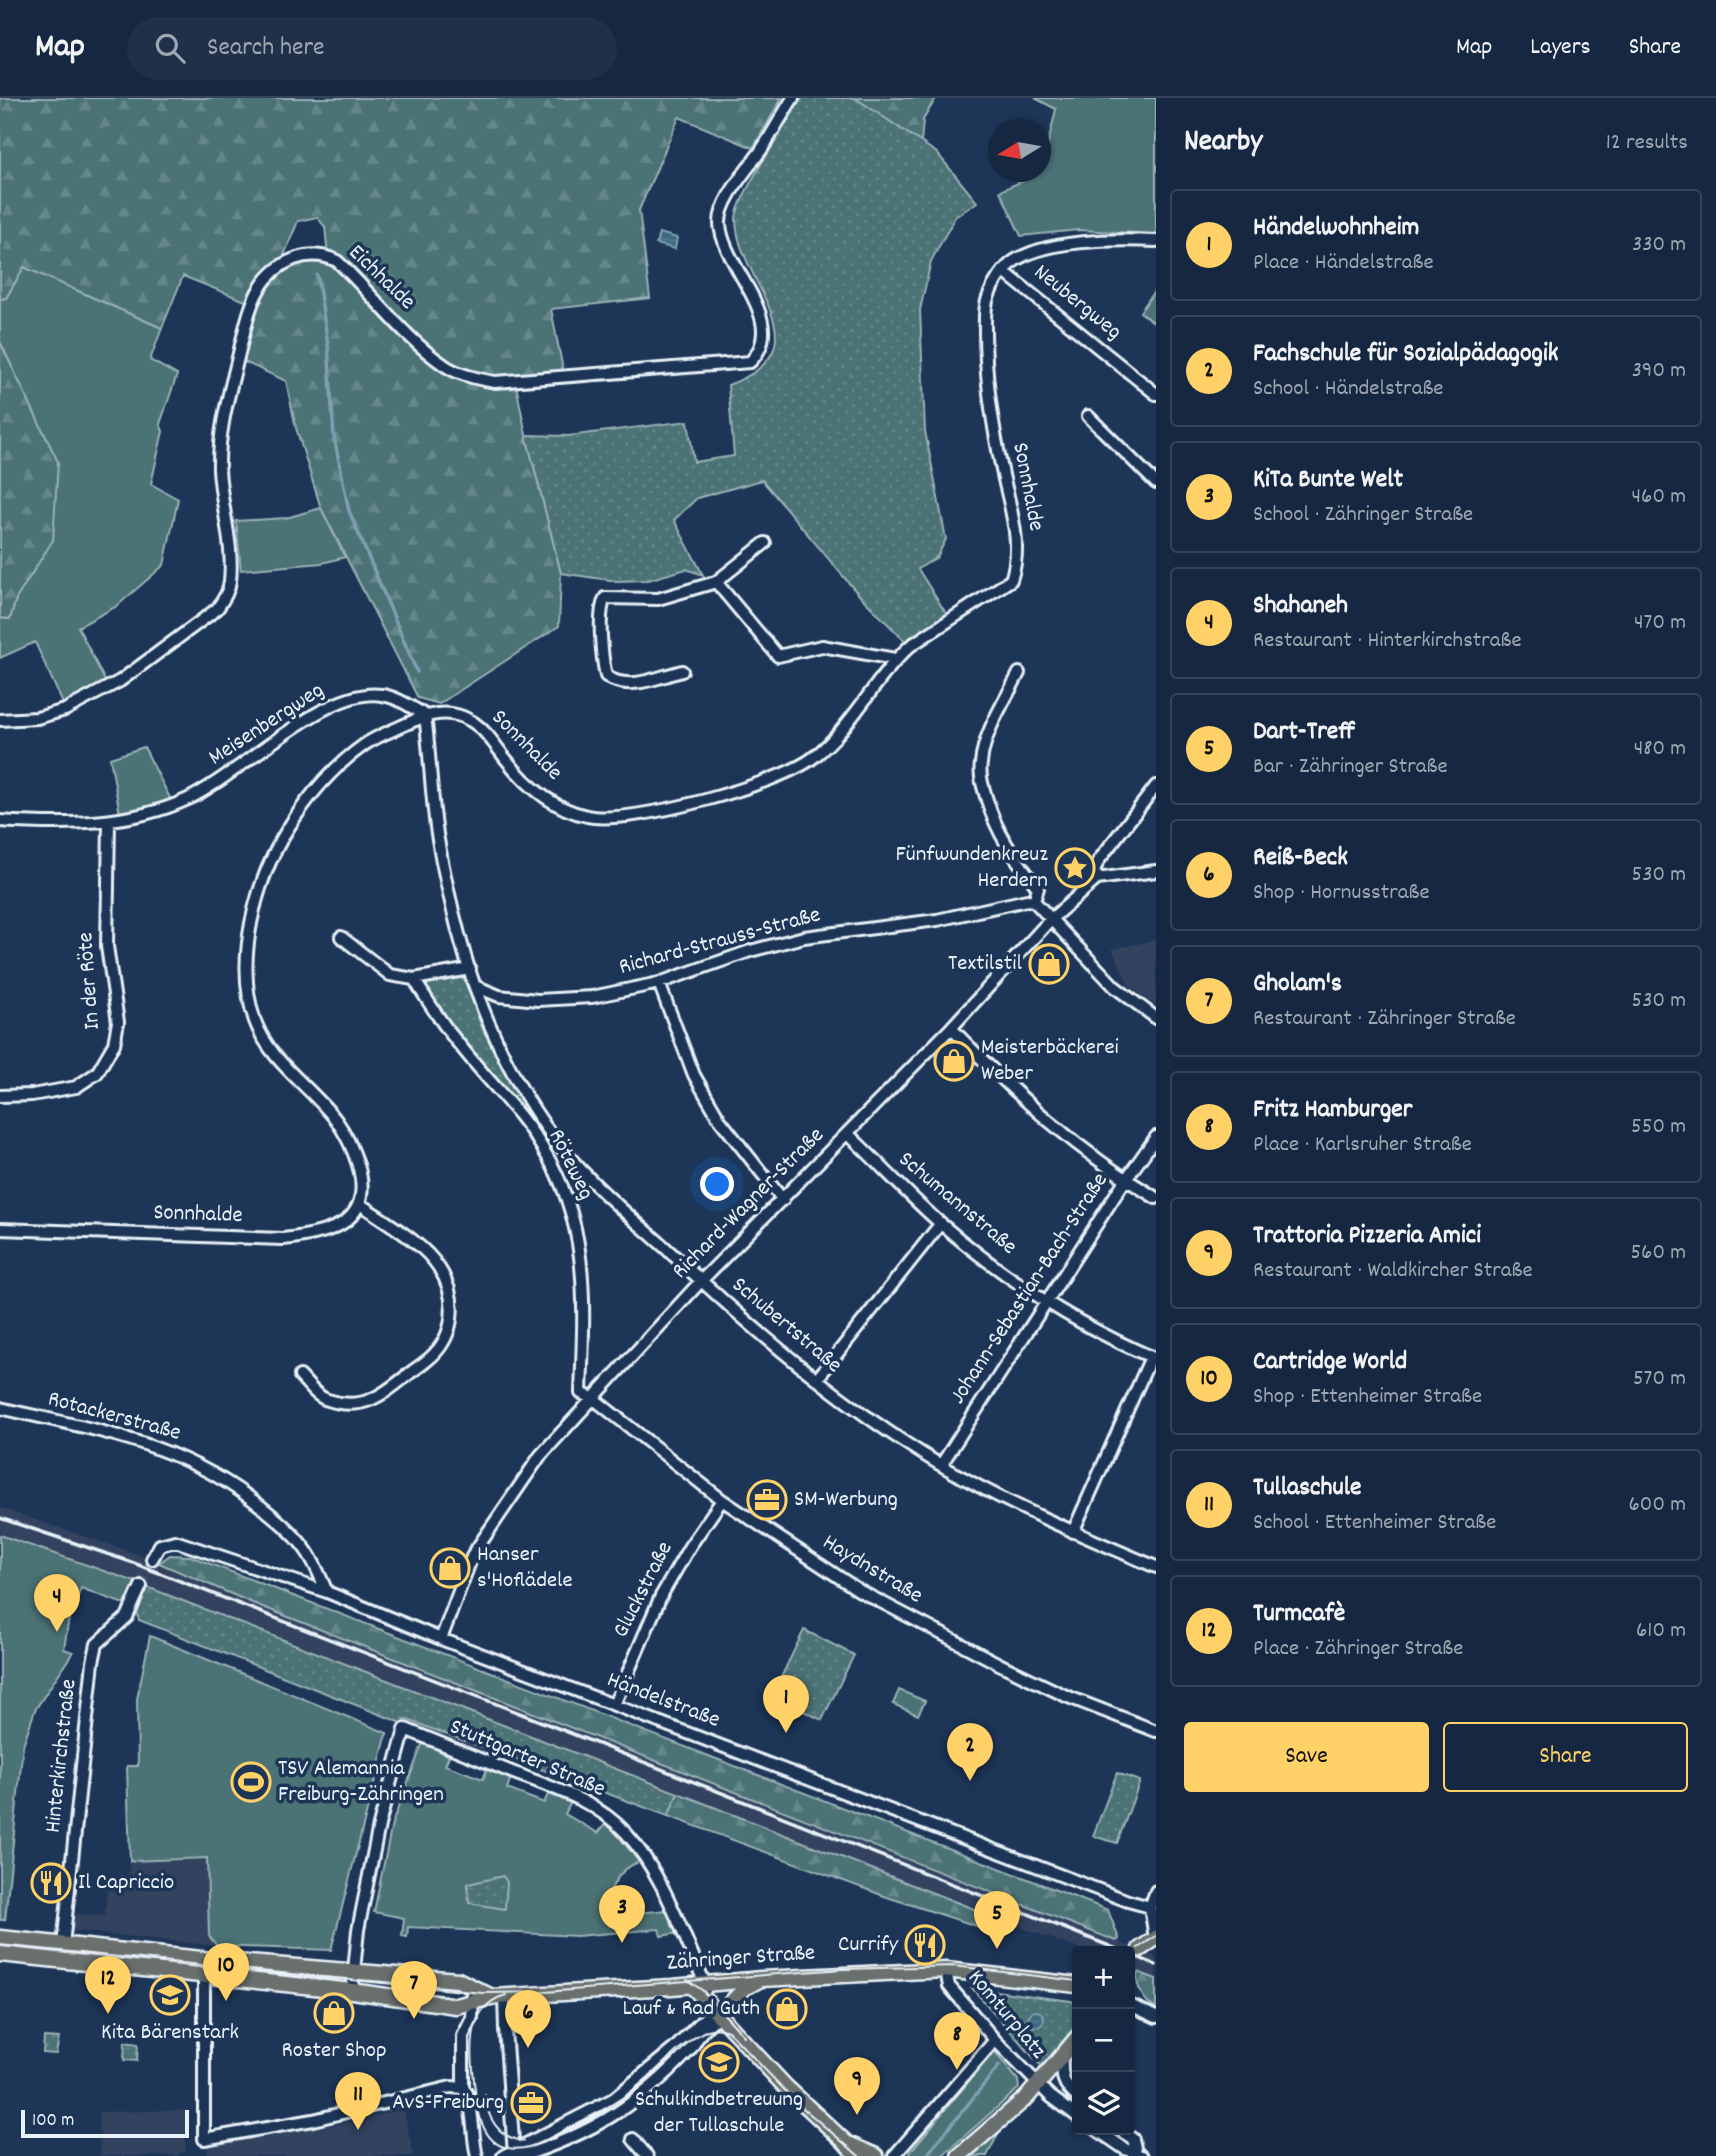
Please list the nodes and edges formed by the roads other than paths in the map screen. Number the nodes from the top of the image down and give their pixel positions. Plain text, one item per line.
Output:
1 (793, 98) edge
2 (1156, 241) edge
3 (1003, 271) junction
4 (1156, 394) edge
5 (1088, 416) dead end
6 (1156, 483) edge
7 (765, 543) dead end
8 (716, 582) junction
9 (895, 659) junction
10 (682, 671) dead end
11 (1019, 673) dead end
12 (425, 715) junction
13 (0, 720) edge
14 (1156, 786) edge
15 (0, 821) edge
16 (109, 822) junction
17 (1156, 871) edge
18 (1097, 879) junction
19 (1034, 901) junction
20 (1050, 920) junction
21 (341, 937) dead end
22 (470, 969) junction
23 (414, 979) junction
24 (659, 983) junction
25 (475, 986) junction
26 (1156, 1018) edge
27 (951, 1028) junction
28 (0, 1096) edge
29 (848, 1134) junction
30 (1156, 1137) edge
31 (1126, 1180) junction
32 (1156, 1198) edge
33 (783, 1200) junction
34 (360, 1204) junction
35 (941, 1223) junction
36 (0, 1229) edge
37 (701, 1281) junction
38 (1047, 1301) junction
39 (1153, 1358) edge
40 (300, 1376) dead end
41 (817, 1379) junction
42 (594, 1399) junction
43 (0, 1408) edge
44 (941, 1465) junction
45 (722, 1500) junction
46 (1073, 1532) junction
47 (152, 1559) tunnel mouth
48 (1156, 1567) edge
49 (141, 1586) tunnel mouth
50 (327, 1592) junction
51 (442, 1639) junction
52 (614, 1705) junction
53 (1156, 1731) edge
54 (1156, 1891) edge
55 (1153, 1910) edge
56 (0, 1938) edge
57 (1155, 1938) edge
58 (63, 1945) junction
59 (1140, 1949) tunnel mouth
60 (0, 1954) edge
61 (946, 1970) junction
62 (355, 1973) junction
63 (204, 1976) junction
64 (761, 1979) junction
65 (698, 1984) junction
66 (1072, 1984) edge
67 (473, 1985) junction
68 (352, 1991) junction
69 (498, 1997) junction
70 (473, 2002) junction
71 (712, 2008) junction
72 (1135, 2008) edge
73 (1156, 2017) edge
74 (995, 2040) junction
75 (1072, 2045) edge
76 (1062, 2058) junction
77 (1037, 2084) junction
78 (463, 2088) junction
79 (1072, 2093) edge
80 (1072, 2094) edge
81 (1060, 2103) junction
82 (1072, 2112) edge
83 (1104, 2135) edge
84 (1127, 2135) edge
85 (633, 2139) dead end
86 (844, 2141) junction
87 (517, 2154) edge
88 (1139, 2154) edge
89 (477, 2156) edge
90 (503, 2156) edge
91 (646, 2156) edge
92 (857, 2156) edge
93 (876, 2156) edge
94 (894, 2156) edge
95 (958, 2156) edge

1 - 13 street, Eichhalde
2 - 3 street, Sonnhalde
3 - 4 street, Neubergweg
3 - 9 street, Sonnhalde
5 - 6 street
7 - 8 street
8 - 9 street
8 - 10 street
9 - 12 street, Sonnhalde
11 - 19 street
12 - 16 street, Meisenbergweg
12 - 22 street
12 - 34 street, Sonnhalde
14 - 18 street
15 - 16 street, Meisenbergweg
16 - 28 street, In der Röte
17 - 18 street
18 - 20 street, Richard-Wagner-Straße
19 - 20 street
19 - 24 street, Richard-Strauss-Straße
20 - 26 street
20 - 27 street, Richard-Wagner-Straße
21 - 23 street
22 - 23 street
22 - 25 street, Schubertstraße
23 - 42 street, Röteweg
24 - 25 street, Richard-Strauss-Straße
24 - 33 street
25 - 37 street, Schubertstraße
27 - 29 street, Richard-Wagner-Straße
27 - 31 street
29 - 33 street, Richard-Wagner-Straße
29 - 35 street, Schumannstraße
30 - 31 street, Johann-Sebastian-Bach-Straße
31 - 32 street
31 - 38 street, Johann-Sebastian-Bach-Straße
33 - 37 street, Richard-Wagner-Straße
34 - 36 street, Sonnhalde
34 - 40 street
35 - 38 street, Schumannstraße
35 - 41 street
37 - 41 street, Schubertstraße
37 - 42 street, Richard-Wagner-Straße
38 - 39 street, Schumannstraße
38 - 44 street, Johann-Sebastian-Bach-Straße
39 - 46 street
41 - 44 street, Schubertstraße
42 - 45 street, Haydnstraße
42 - 51 street, Richard-Wagner-Straße
43 - 50 street, Rotackerstraße
44 - 46 street, Schubertstraße
45 - 52 street, Gluckstraße
45 - 53 street, Haydnstraße
46 - 48 street, Schubertstraße
47 - 50 street, Händelstraße
49 - 58 street, Hinterkirchstraße
50 - 51 street, Händelstraße
51 - 52 street, Händelstraße
52 - 55 street, Händelstraße
54 - 55 street
55 - 57 street
56 - 58 main road
57 - 59 main road
58 - 62 main road
60 - 63 main road, Zähringer Straße
61 - 64 main road, Zähringer Straße
61 - 66 main road, Zähringer Straße
61 - 74 street, Komturplatz
62 - 65 street, Stuttgarter Straße
62 - 67 main road
62 - 68 street
63 - 68 main road, Zähringer Straße
63 - 78 street
64 - 65 main road, Zähringer Straße
64 - 71 main road
65 - 69 main road, Zähringer Straße
65 - 71 main road
67 - 69 main road
67 - 70 street
68 - 70 main road, Zähringer Straße
69 - 70 main road, Zähringer Straße
69 - 87 street
70 - 78 street
71 - 86 main road
71 - 87 street
71 - 87 street
72 - 73 street
74 - 77 street, Komturplatz
74 - 94 street
75 - 76 main road
76 - 77 main road
76 - 79 street
77 - 81 street, Komturplatz
77 - 95 main road
78 - 89 street
80 - 81 street
81 - 82 street, Komturplatz
83 - 88 street
84 - 88 street
85 - 91 street
86 - 92 main road
86 - 93 main road
87 - 90 street

